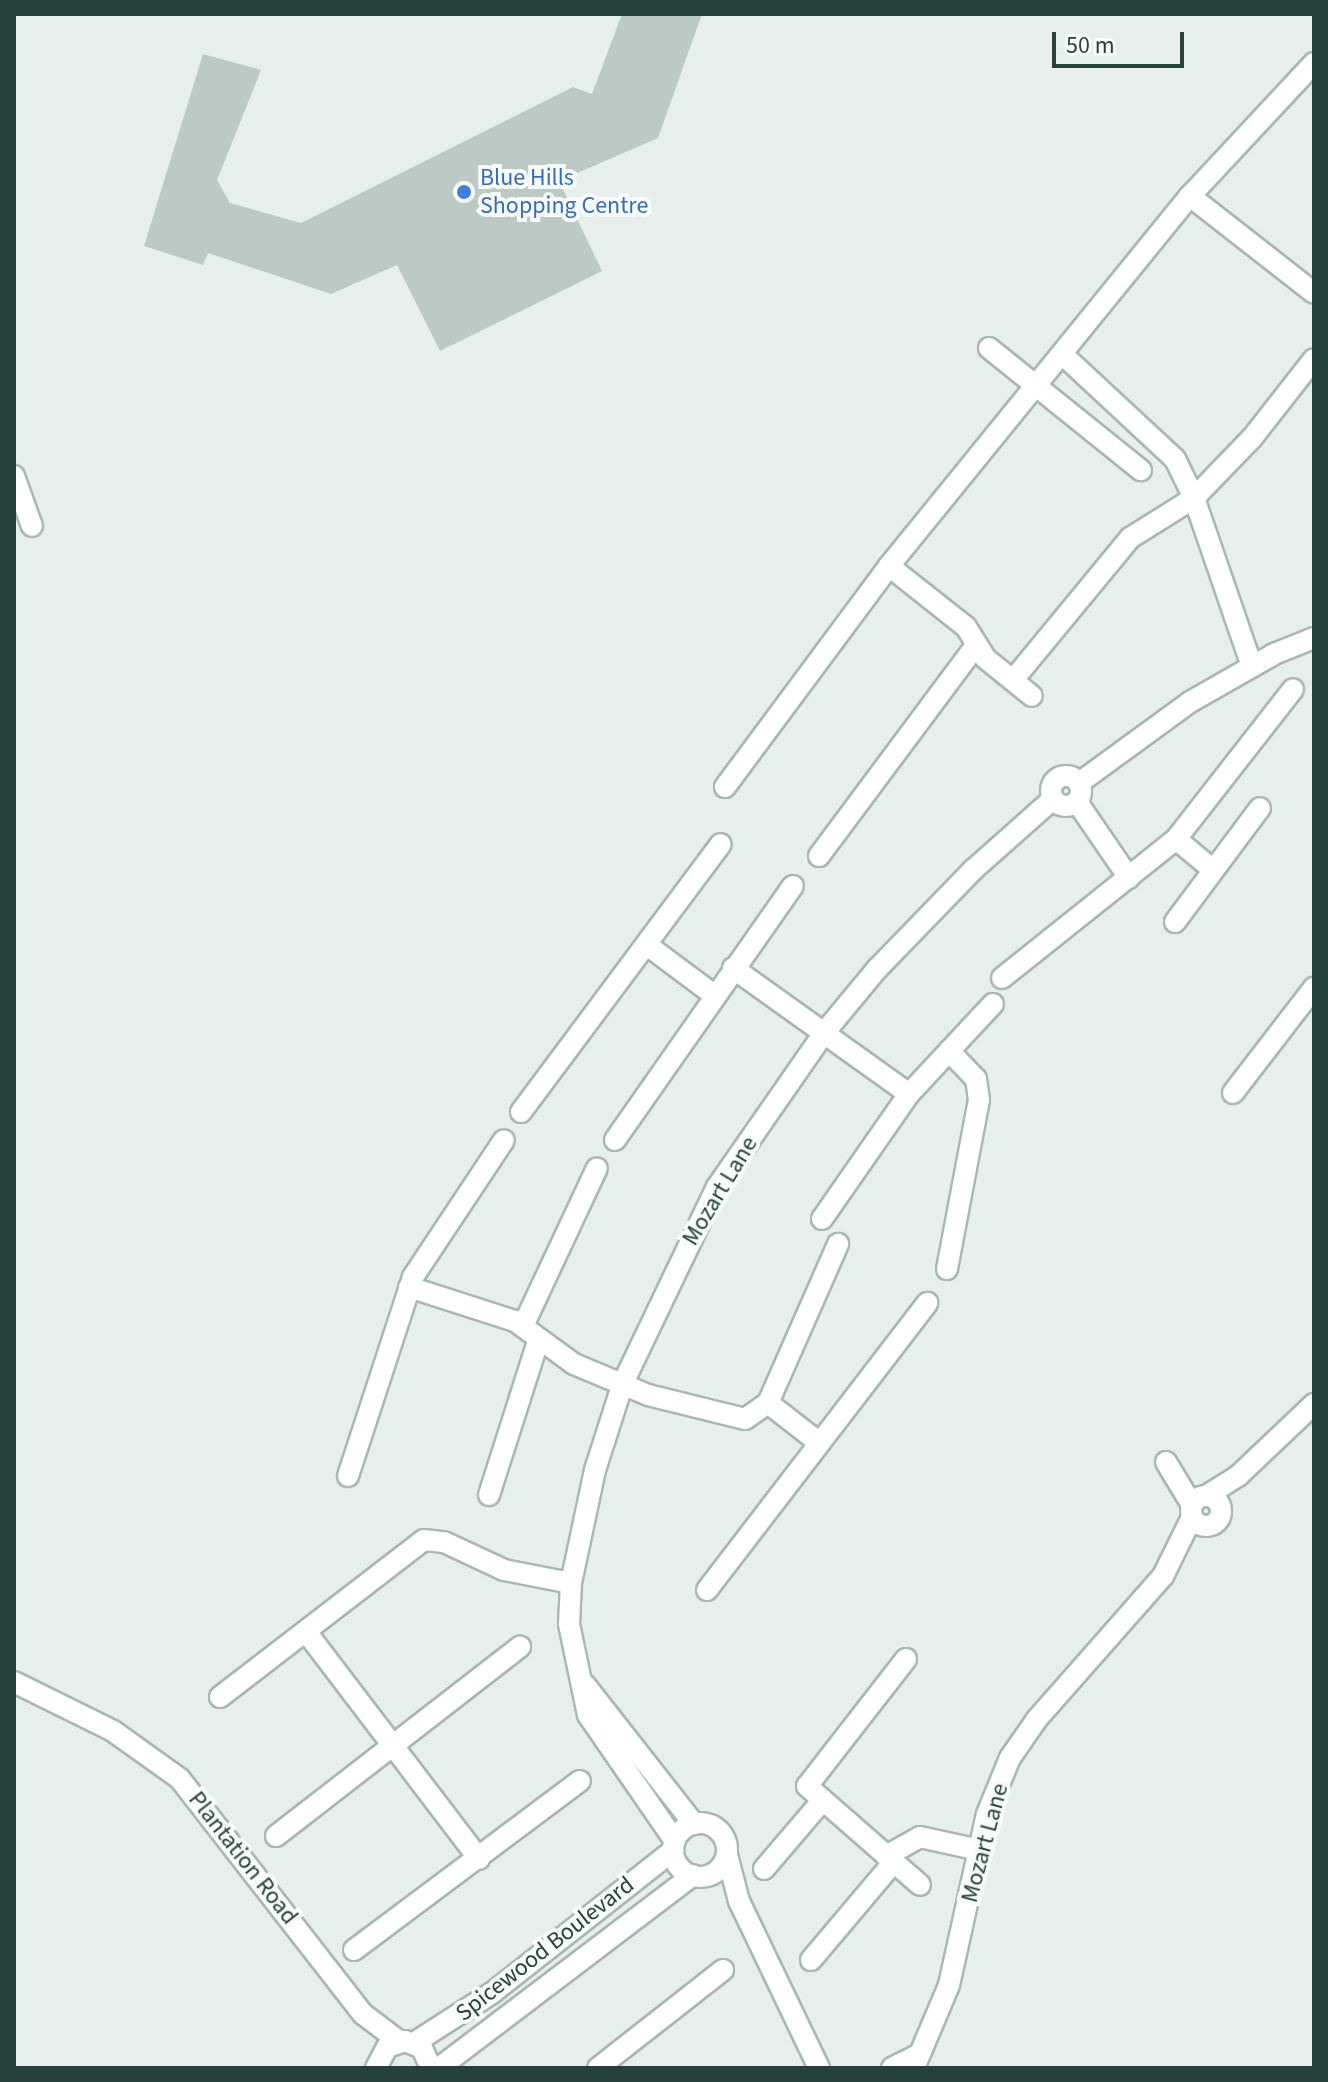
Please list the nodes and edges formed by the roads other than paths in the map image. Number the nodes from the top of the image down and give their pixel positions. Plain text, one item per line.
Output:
1 (1314, 63) edge
2 (1190, 196) junction
3 (1314, 293) edge
4 (989, 348) dead end
5 (1062, 354) junction
6 (1314, 359) edge
7 (1039, 387) junction
8 (1141, 470) dead end
9 (16, 488) edge
10 (1194, 498) junction
11 (32, 526) dead end
12 (889, 566) junction
13 (1314, 638) edge
14 (977, 644) junction
15 (1252, 666) junction
16 (1013, 680) junction
17 (1293, 689) dead end
18 (1032, 696) dead end
19 (725, 787) dead end
20 (1078, 792) junction
21 (1260, 808) dead end
22 (1176, 839) junction
23 (721, 844) dead end
24 (819, 856) dead end
25 (1212, 869) junction
26 (1129, 878) junction
27 (793, 886) dead end
28 (1175, 922) dead end
29 (647, 945) junction
30 (733, 968) junction
31 (1002, 978) dead end
32 (1314, 988) edge
33 (714, 995) junction
34 (993, 1004) dead end
35 (824, 1033) junction
36 (949, 1051) junction
37 (1233, 1093) dead end
38 (909, 1094) junction
39 (521, 1112) dead end
40 (504, 1140) dead end
41 (615, 1140) dead end
42 (597, 1168) dead end
43 (822, 1219) dead end
44 (838, 1244) dead end
45 (947, 1269) dead end
46 (409, 1287) junction
47 (927, 1303) dead end
48 (523, 1326) junction
49 (538, 1341) junction
50 (623, 1383) junction
51 (768, 1403) junction
52 (1314, 1404) edge
53 (817, 1441) junction
54 (1172, 1469) dead end
55 (348, 1476) dead end
56 (489, 1495) dead end
57 (1210, 1517) junction
58 (571, 1583) junction
59 (707, 1590) dead end
60 (307, 1633) junction
61 (520, 1647) dead end
62 (906, 1659) dead end
63 (580, 1678) junction
64 (14, 1682) edge
65 (220, 1697) dead end
66 (393, 1746) junction
67 (580, 1781) dead end
68 (822, 1801) junction
69 (694, 1824) junction
70 (276, 1836) dead end
71 (674, 1846) junction
72 (979, 1850) junction
73 (727, 1855) junction
74 (479, 1859) junction
75 (890, 1859) junction
76 (764, 1869) dead end
77 (697, 1876) junction
78 (920, 1885) dead end
79 (739, 1901) junction
80 (354, 1950) dead end
81 (811, 1960) dead end
82 (723, 1970) dead end
83 (363, 2014) junction
84 (407, 2042) junction
85 (916, 2061) edge
86 (377, 2064) edge
87 (821, 2065) edge
88 (431, 2068) edge
89 (439, 2068) edge
90 (598, 2068) edge
91 (892, 2068) edge

1 - 2 street
2 - 3 street
2 - 5 street
4 - 7 street
5 - 7 street
5 - 10 street
6 - 10 street
7 - 8 street
7 - 12 street
9 - 11 street
10 - 15 street
10 - 16 street
12 - 14 street
12 - 19 street
13 - 15 street
14 - 16 street
14 - 24 street
15 - 20 street
16 - 18 street
17 - 22 street
20 - 26 street
20 - 35 street, Mozart Lane
21 - 25 street
22 - 25 street
22 - 26 street
23 - 29 street
25 - 28 street
26 - 31 street
27 - 30 street
29 - 33 street
29 - 39 street
30 - 33 street
30 - 35 street
32 - 37 street
33 - 41 street
34 - 36 street
35 - 38 street
35 - 50 street, Mozart Lane
36 - 38 street
36 - 45 street
38 - 43 street
40 - 46 street
42 - 48 street
44 - 51 street
46 - 48 street
46 - 55 street
47 - 53 street
48 - 49 street
49 - 50 street
49 - 56 street
50 - 51 street
50 - 58 street, Mozart Lane
51 - 53 street
52 - 57 street
53 - 59 street
54 - 57 street
57 - 72 street, Mozart Lane
58 - 60 street
58 - 63 street, Mozart Lane
60 - 65 street
60 - 66 street
61 - 66 street
62 - 68 street
63 - 69 street, Mozart Lane
63 - 71 street, Mozart Lane
64 - 83 street, Plantation Road
66 - 70 street
66 - 74 street
67 - 74 street
68 - 75 street
68 - 76 street
69 - 71 street
69 - 73 street
71 - 77 street
71 - 84 street, Spicewood Boulevard
72 - 75 street
72 - 85 street, Mozart Lane
73 - 77 street
73 - 79 street
74 - 80 street
75 - 78 street
75 - 81 street
77 - 79 street
77 - 89 street, Spicewood Boulevard
79 - 87 street
82 - 90 street
83 - 84 street, Plantation Road
83 - 86 street, Plantation Road
84 - 86 street, Spicewood Boulevard
84 - 88 street
85 - 91 street

